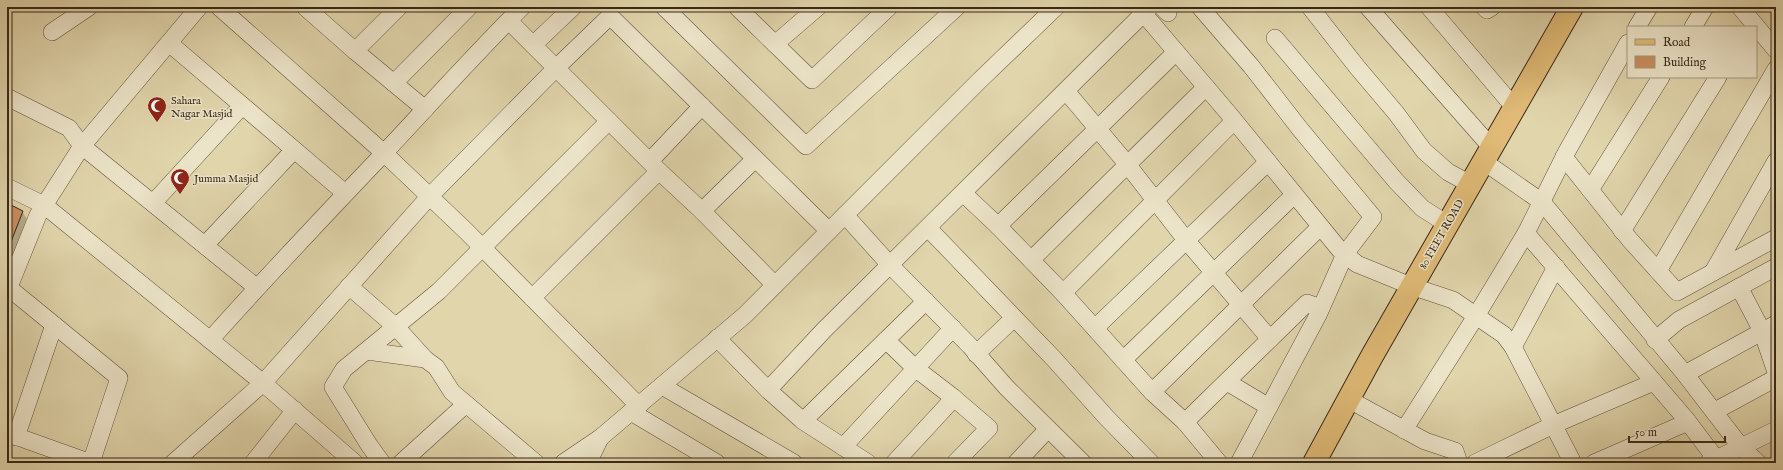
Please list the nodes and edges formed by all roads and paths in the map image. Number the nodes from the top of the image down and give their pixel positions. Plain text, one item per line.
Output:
1 (88, 7) edge
2 (199, 7) edge
3 (219, 7) edge
4 (305, 7) edge
5 (469, 7) edge
6 (521, 7) edge
7 (573, 7) edge
8 (664, 7) edge
9 (737, 7) edge
10 (818, 7) edge
11 (957, 7) edge
12 (1056, 7) edge
13 (1200, 7) edge
14 (1310, 7) edge
15 (1368, 7) edge
16 (1429, 7) edge
17 (1484, 7) edge
18 (1492, 7) edge
19 (1572, 7) edge
20 (1649, 7) edge
21 (1705, 7) edge
22 (1740, 7) edge
23 (394, 9) edge
24 (883, 9) edge
25 (1144, 9) edge
26 (508, 21) junction
27 (1751, 24) edge
28 (1638, 26) edge
29 (1694, 26) edge
30 (1757, 30) edge
31 (52, 32) dead end
32 (1275, 38) dead end
33 (168, 43) junction
34 (775, 44) junction
35 (533, 45) junction
36 (1627, 45) edge
37 (1776, 50) edge
38 (355, 51) junction
39 (1176, 52) junction
40 (556, 68) junction
41 (1776, 69) edge
42 (1660, 78) edge
43 (1717, 78) edge
44 (394, 83) junction
45 (1206, 87) junction
46 (1066, 92) junction
47 (7, 97) edge
48 (242, 106) junction
49 (702, 106) junction
50 (1514, 107) junction
51 (425, 109) junction
52 (609, 121) junction
53 (1234, 121) junction
54 (1096, 129) junction
55 (82, 146) junction
56 (294, 150) junction
57 (384, 153) junction
58 (1487, 154) junction
59 (1564, 157) junction
60 (755, 159) junction
61 (1776, 161) edge
62 (1268, 162) junction
63 (1127, 164) junction
64 (655, 166) junction
65 (1470, 184) junction
66 (7, 187) edge
67 (1590, 190) junction
68 (345, 193) junction
69 (963, 193) junction
70 (1294, 195) junction
71 (429, 197) junction
72 (1156, 200) junction
73 (1542, 202) junction
74 (153, 204) junction
75 (44, 205) junction
76 (702, 211) junction
77 (845, 215) junction
78 (1447, 224) junction
79 (998, 226) junction
80 (928, 228) junction
81 (1320, 228) junction
82 (1622, 230) junction
83 (829, 231) junction
84 (1526, 233) junction
85 (1776, 238) edge
86 (1186, 240) junction
87 (205, 245) junction
88 (482, 247) junction
89 (1345, 254) junction
90 (1031, 260) junction
91 (890, 265) junction
92 (1776, 267) edge
93 (1556, 268) junction
94 (1658, 271) junction
95 (1713, 272) junction
96 (1213, 273) junction
97 (775, 285) junction
98 (349, 286) junction
99 (1412, 286) junction
100 (256, 287) junction
101 (1739, 287) junction
102 (8, 290) edge
103 (1063, 293) junction
104 (532, 298) junction
105 (926, 301) junction
106 (1242, 304) junction
107 (1321, 308) junction
108 (1476, 316) junction
109 (1014, 318) junction
110 (54, 325) junction
111 (396, 327) junction
112 (1769, 327) edge
113 (953, 328) junction
114 (1095, 328) junction
115 (717, 338) junction
116 (1270, 339) junction
117 (210, 340) junction
118 (886, 340) junction
119 (1655, 340) junction
120 (1513, 347) junction
121 (367, 351) junction
122 (976, 354) junction
123 (425, 359) junction
124 (1123, 360) junction
125 (916, 368) junction
126 (1776, 372) edge
127 (1685, 374) junction
128 (1776, 378) edge
129 (1226, 382) junction
130 (1654, 382) junction
131 (263, 383) junction
132 (662, 386) junction
133 (768, 390) junction
134 (1152, 392) junction
135 (954, 398) junction
136 (1348, 399) junction
137 (466, 404) junction
138 (1269, 407) junction
139 (635, 409) junction
140 (295, 410) junction
141 (1714, 412) junction
142 (803, 421) junction
143 (1185, 422) junction
144 (1688, 422) junction
145 (1553, 425) junction
146 (1048, 429) junction
147 (1404, 430) junction
148 (1776, 430) edge
149 (11, 435) edge
150 (600, 438) junction
151 (843, 447) junction
152 (1741, 447) junction
153 (1712, 461) edge
154 (91, 463) edge
155 (173, 463) edge
156 (253, 463) edge
157 (355, 463) edge
158 (382, 463) edge
159 (400, 463) edge
160 (536, 463) edge
161 (563, 463) edge
162 (588, 463) edge
163 (717, 463) edge
164 (794, 463) edge
165 (868, 463) edge
166 (894, 463) edge
167 (955, 463) edge
168 (1016, 463) edge
169 (1082, 463) edge
170 (1151, 463) edge
171 (1219, 463) edge
172 (1239, 463) edge
173 (1314, 463) edge
174 (1459, 463) edge
175 (1475, 463) edge
176 (1573, 463) edge
177 (1594, 463) edge
178 (1758, 463) edge

1 - 31 street
2 - 33 street
3 - 57 street
4 - 38 street
5 - 44 street
6 - 26 street
7 - 35 street
8 - 11 street
9 - 34 street
10 - 34 street
12 - 77 street
13 - 89 street
14 - 65 street
15 - 58 street
16 - 50 street
17 - 18 street
19 - 50 main road, 80 FEET ROAD
20 - 28 street
21 - 29 street
22 - 27 street
23 - 38 street
24 - 34 street
25 - 39 street
25 - 46 street
26 - 35 street
26 - 51 street
30 - 37 street
32 - 78 street
33 - 48 street
33 - 55 street
35 - 40 street
36 - 59 street
38 - 44 street
39 - 45 street
39 - 54 street
40 - 49 street
40 - 52 street
40 - 71 street
41 - 94 street
42 - 67 street
43 - 82 street
44 - 51 street
45 - 53 street
45 - 63 street
46 - 54 street
46 - 69 street
47 - 55 street
48 - 56 street
48 - 74 street
49 - 60 street
49 - 64 street
50 - 58 main road, 80 FEET ROAD
51 - 57 street
52 - 64 street
52 - 88 street
53 - 62 street
53 - 72 street
54 - 63 street
54 - 79 street
55 - 74 street
55 - 75 street
56 - 68 street
56 - 87 street
57 - 68 street
57 - 71 street
58 - 65 main road, 80 FEET ROAD
58 - 73 street
59 - 67 street
59 - 73 street
60 - 76 street
60 - 83 street
61 - 95 street
62 - 70 street
62 - 86 street
63 - 72 street
63 - 90 street
64 - 76 street
64 - 104 street
65 - 78 main road, 80 FEET ROAD
66 - 75 street
67 - 82 street
68 - 100 street
69 - 79 street
69 - 80 street
70 - 81 street
70 - 96 street
71 - 88 street
71 - 98 street
72 - 86 street
72 - 103 street
73 - 84 street
73 - 119 street
74 - 87 street
75 - 102 street
75 - 117 street
76 - 97 street
77 - 83 street
77 - 91 street
78 - 99 main road, 80 FEET ROAD
79 - 90 street
80 - 91 street
80 - 109 street
81 - 89 street
81 - 106 street
82 - 94 street
83 - 97 street
84 - 93 street
84 - 108 street
85 - 95 street
86 - 96 street
86 - 114 street
87 - 100 street
88 - 104 street
88 - 111 street
89 - 99 street
89 - 107 street
90 - 103 street
91 - 105 street
91 - 133 street
92 - 101 street
93 - 120 street
93 - 130 street
94 - 95 street
96 - 106 street
96 - 124 street
97 - 115 street
98 - 111 street
98 - 131 street
99 - 108 street
99 - 136 main road, 80 FEET ROAD
100 - 117 street
101 - 112 street
101 - 119 street
102 - 110 street
103 - 114 street
104 - 139 street
105 - 113 street
105 - 118 street
106 - 116 street
106 - 134 street
107 - 116 street
107 - 138 street
108 - 120 street
108 - 147 street
109 - 122 street
109 - 170 street
110 - 149 street
110 - 154 street
111 - 121 street
111 - 123 street
112 - 126 street
112 - 127 street
113 - 122 street
113 - 125 street
114 - 124 street
115 - 132 street
115 - 133 street
116 - 129 street
117 - 131 street
118 - 125 street
118 - 142 street
119 - 127 street
120 - 145 street
121 - 123 street
121 - 158 street
122 - 146 street
123 - 137 street
124 - 134 street
125 - 135 street
125 - 151 street
127 - 141 street
128 - 141 street
129 - 138 street
129 - 143 street
130 - 144 street
130 - 145 street
131 - 140 street
131 - 155 street
132 - 139 street
132 - 164 street
133 - 142 street
134 - 143 street
135 - 166 street
135 - 167 street
136 - 147 street
136 - 173 main road, 80 FEET ROAD
137 - 159 street
137 - 160 street
138 - 172 street
139 - 150 street
139 - 163 street
140 - 156 street
140 - 157 street
141 - 152 street
142 - 151 street
143 - 171 street
144 - 153 street
144 - 177 street
145 - 175 street
145 - 176 street
146 - 168 street
146 - 169 street
147 - 174 street
148 - 152 street
149 - 154 street
150 - 161 street
150 - 162 street
151 - 165 street
152 - 153 street
152 - 178 street

